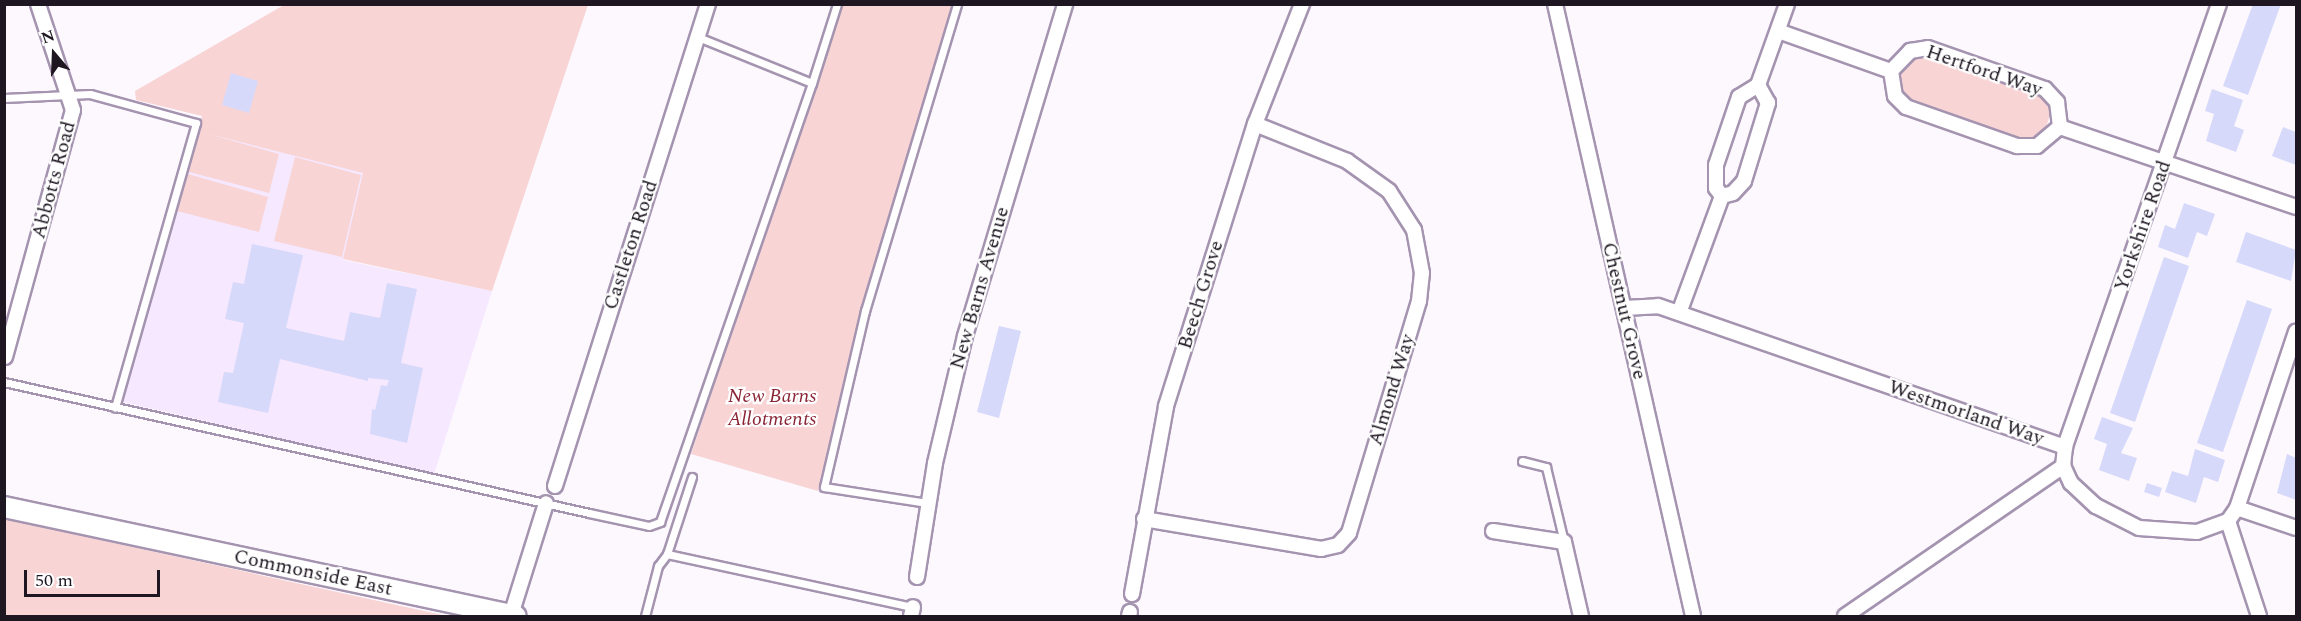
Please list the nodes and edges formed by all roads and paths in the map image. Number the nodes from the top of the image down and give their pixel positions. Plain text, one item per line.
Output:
1 (38, 4) edge
2 (708, 4) edge
3 (837, 4) edge
4 (957, 4) edge
5 (1065, 4) edge
6 (1302, 4) edge
7 (1555, 4) edge
8 (1787, 4) edge
9 (2219, 4) edge
10 (1778, 31) junction
11 (697, 37) junction
12 (1891, 71) junction
13 (812, 83) junction
14 (1758, 85) junction
15 (71, 97) junction
16 (4, 98) edge
17 (1255, 124) junction
18 (2060, 127) junction
19 (2165, 163) junction
20 (1722, 196) junction
21 (2296, 207) edge
22 (1624, 308) junction
23 (1679, 313) junction
24 (2296, 332) edge
25 (5, 357) edge
26 (4, 382) edge
27 (115, 408) junction
28 (2065, 447) junction
29 (1522, 461) dead end
30 (2063, 466) junction
31 (692, 477) dead end
32 (555, 486) dead end
33 (546, 503) junction
34 (927, 503) junction
35 (4, 507) edge
36 (2237, 508) junction
37 (1144, 519) junction
38 (2228, 521) junction
39 (2296, 528) edge
40 (1493, 531) dead end
41 (1564, 542) junction
42 (667, 554) junction
43 (917, 577) dead end
44 (1132, 594) dead end
45 (912, 612) edge
46 (513, 616) edge
47 (645, 616) edge
48 (1581, 616) edge
49 (1693, 616) edge
50 (1845, 616) edge
51 (2259, 616) edge

1 - 15 street, Abbotts Road
2 - 11 street, Castleton Road
3 - 13 lane
4 - 34 lane
5 - 34 street, New Barns Avenue
6 - 17 street, Beech Grove
7 - 22 street, Chestnut Grove
8 - 10 street
9 - 19 street, Yorkshire Road
10 - 12 street
10 - 14 street
11 - 13 lane
11 - 32 street, Castleton Road
12 - 18 street
12 - 18 street, Hertford Way
13 - 33 lane
14 - 20 street
14 - 20 street
15 - 16 lane
15 - 25 street, Abbotts Road
15 - 27 lane
17 - 37 street, Beech Grove
17 - 37 street, Almond Way
18 - 19 street
19 - 21 street
19 - 28 street, Yorkshire Road
20 - 23 street
22 - 23 street, Westmorland Way
22 - 49 street, Chestnut Grove
23 - 28 street, Westmorland Way
24 - 36 street
26 - 27 lane
27 - 33 lane
28 - 30 street, Westmorland Way
29 - 41 lane
30 - 38 street, Westmorland Way
30 - 50 street
31 - 42 lane
33 - 46 street
34 - 43 street, New Barns Avenue
35 - 46 street, Commonside East
36 - 38 street
36 - 39 street
37 - 44 street, Beech Grove
38 - 51 street
40 - 41 street
41 - 48 street
42 - 45 lane
42 - 47 lane

